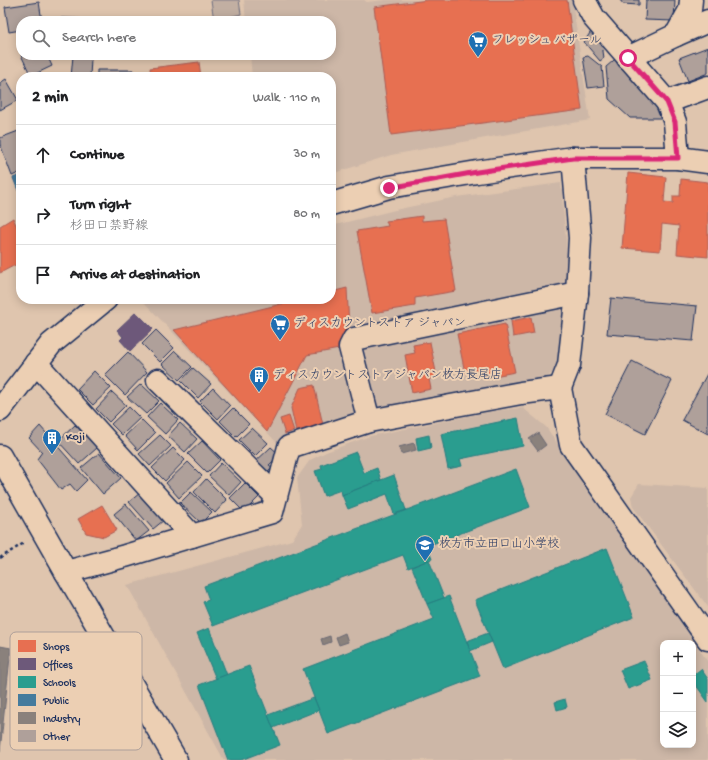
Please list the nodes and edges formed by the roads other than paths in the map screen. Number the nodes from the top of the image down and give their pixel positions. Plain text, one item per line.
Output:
1 (584, 0) edge
2 (691, 0) edge
3 (708, 21) edge
4 (676, 35) junction
5 (628, 58) junction
6 (708, 87) edge
7 (667, 102) junction
8 (573, 158) junction
9 (678, 158) junction
10 (708, 162) edge
11 (336, 203) edge
12 (577, 293) junction
13 (100, 304) edge
14 (36, 363) junction
15 (158, 380) dead end
16 (560, 388) junction
17 (0, 410) edge
18 (369, 422) junction
19 (0, 456) edge
20 (276, 496) junction
21 (192, 536) junction
22 (66, 572) junction
23 (101, 632) edge
24 (708, 639) edge
25 (142, 702) edge
26 (176, 760) edge

1 - 5 street
2 - 4 street
3 - 4 street
4 - 5 street
5 - 7 street
6 - 7 street
7 - 9 street
8 - 9 street
8 - 11 street
8 - 12 street
9 - 10 street
12 - 16 street
12 - 18 street
13 - 14 street
14 - 17 street
14 - 21 street
15 - 20 street
16 - 18 street
16 - 24 street
18 - 20 street
19 - 22 street
20 - 21 street
21 - 22 street
22 - 23 street
25 - 26 street

